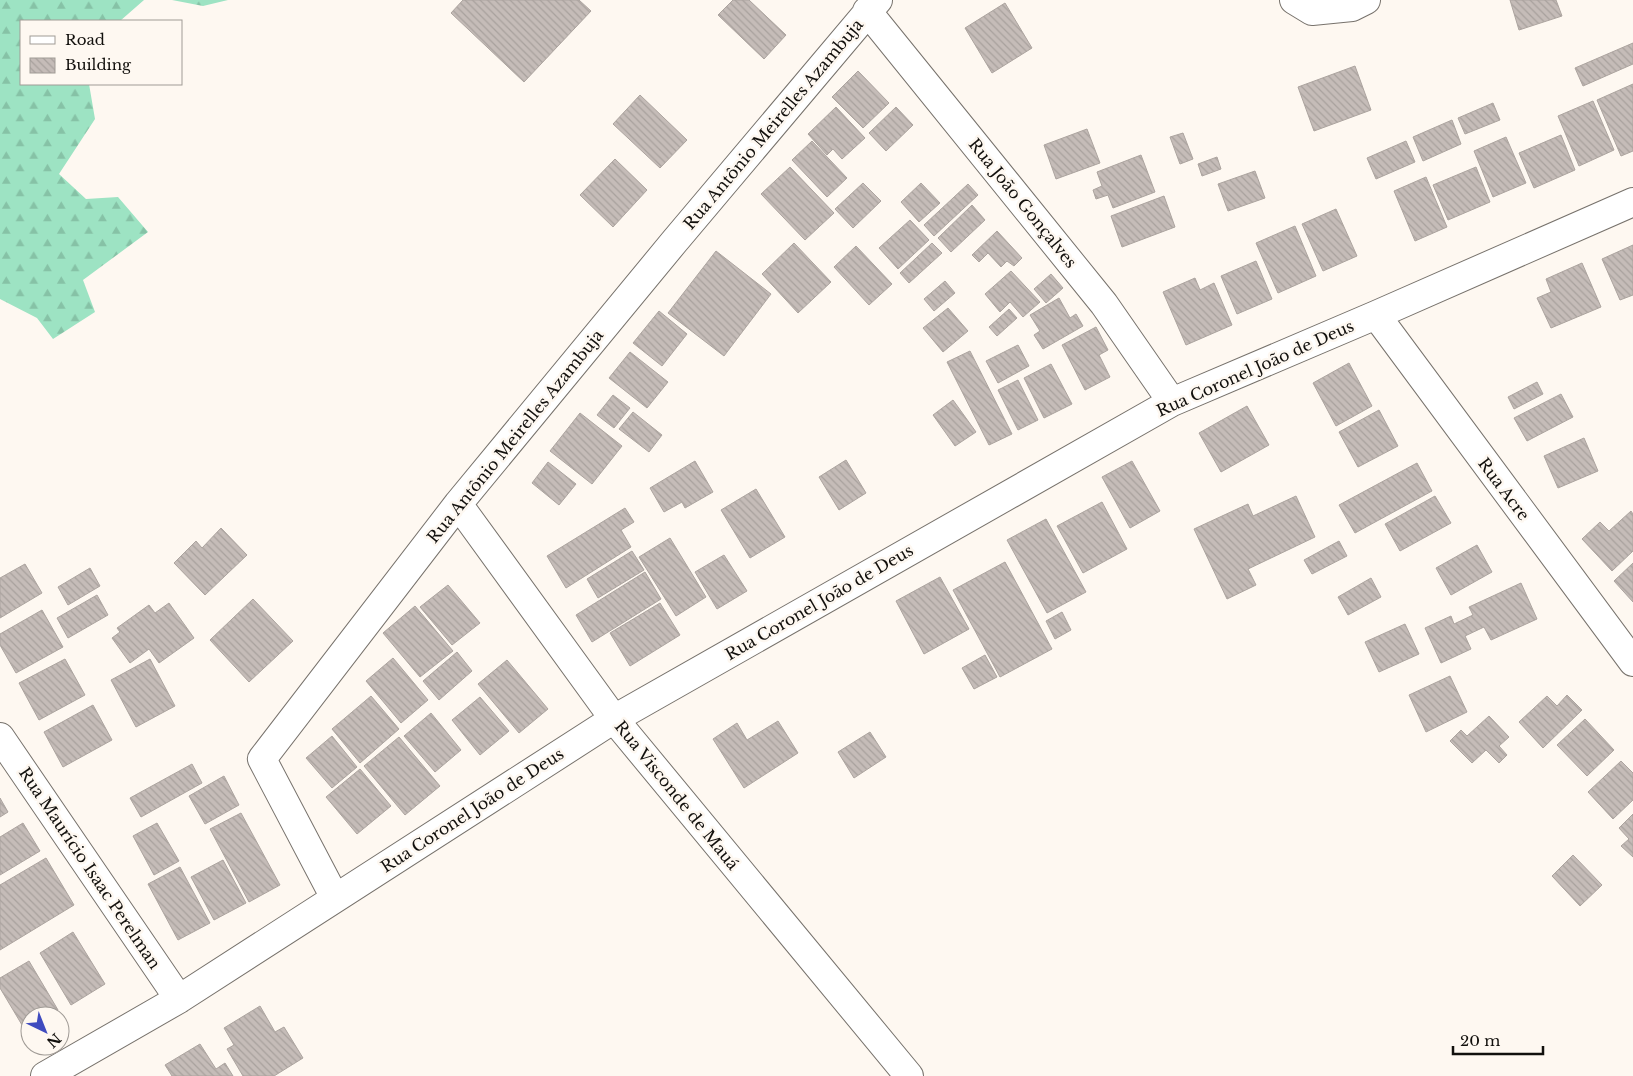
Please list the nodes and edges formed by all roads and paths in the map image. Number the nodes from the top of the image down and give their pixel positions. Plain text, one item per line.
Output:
1 (1294, 0) edge
2 (1366, 0) edge
3 (872, 5) edge
4 (1633, 202) edge
5 (1376, 315) junction
6 (1172, 402) junction
7 (458, 504) junction
8 (1633, 662) edge
9 (614, 719) junction
10 (0, 737) edge
11 (335, 898) junction
12 (179, 999) junction
13 (45, 1076) edge
14 (909, 1076) edge

1 - 2 street
3 - 6 street, Rua João Gonçalves
3 - 7 street, Rua Antônio Meirelles Azambuja
4 - 5 street, Rua Coronel João de Deus
5 - 6 street, Rua Coronel João de Deus
5 - 8 street, Rua Acre
6 - 9 street, Rua Coronel João de Deus
7 - 9 street, Rua Visconde de Mauá
7 - 11 street, Rua Antônio Meirelles Azambuja
9 - 11 street, Rua Coronel João de Deus
9 - 14 street, Rua Visconde de Mauá
10 - 12 street, Rua Maurício Isaac Perelman
11 - 12 street, Rua Coronel João de Deus
12 - 13 street, Rua Coronel João de Deus

